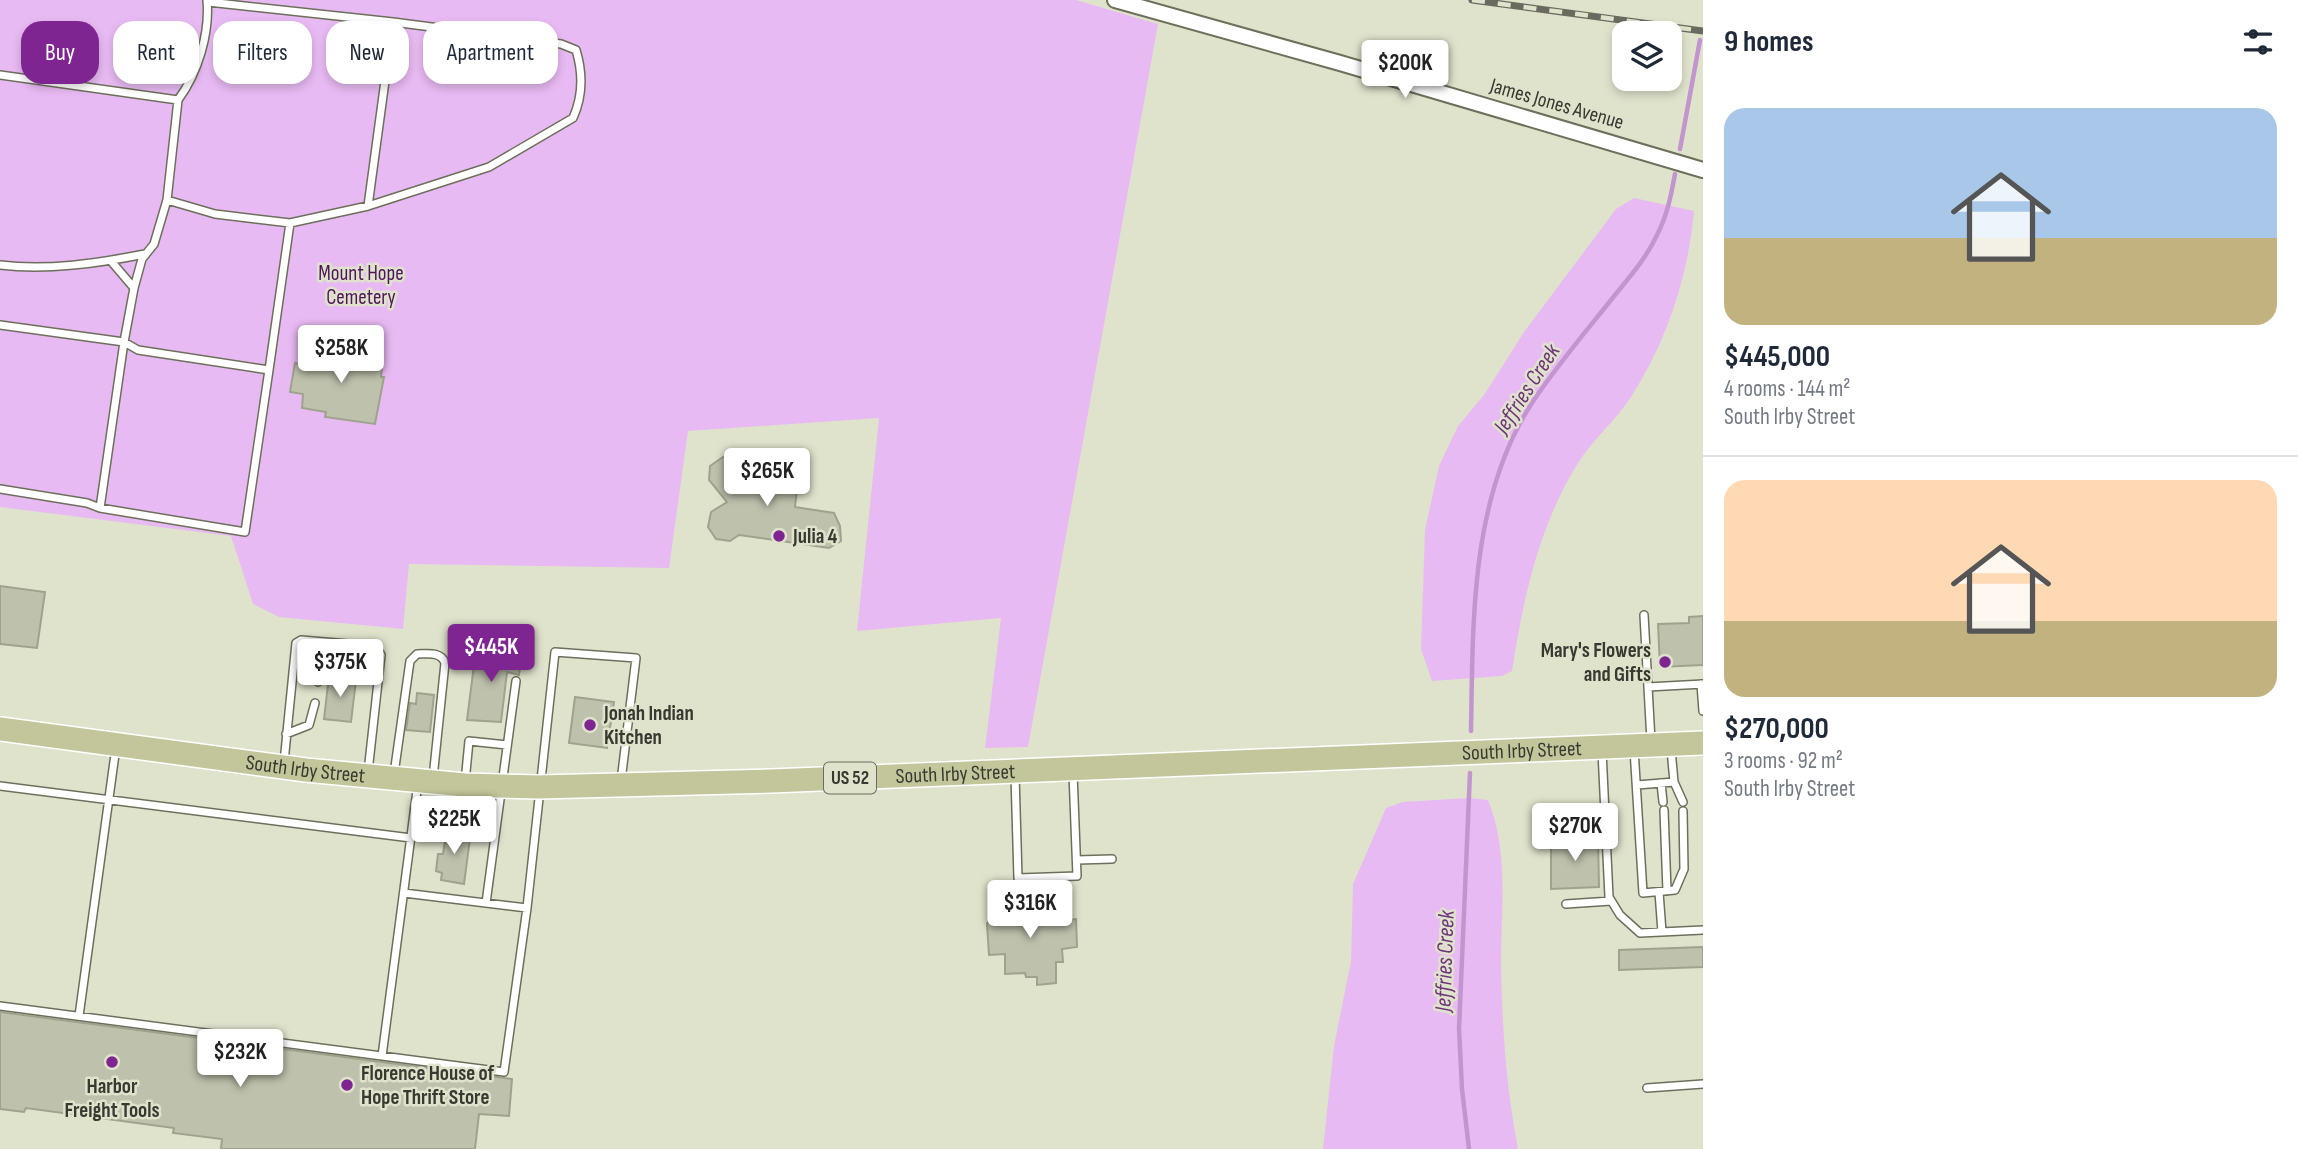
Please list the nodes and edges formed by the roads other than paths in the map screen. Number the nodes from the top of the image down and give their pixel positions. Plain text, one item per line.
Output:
1 (1115, 0) edge
2 (207, 1) edge
3 (384, 21) edge
4 (409, 24) edge
5 (0, 75) edge
6 (385, 84) edge
7 (178, 100) junction
8 (1703, 170) edge
9 (167, 200) junction
10 (368, 206) junction
11 (290, 223) junction
12 (146, 254) junction
13 (111, 261) junction
14 (0, 265) edge
15 (134, 288) junction
16 (0, 326) edge
17 (124, 342) junction
18 (269, 370) junction
19 (0, 489) edge
20 (100, 508) junction
21 (1644, 615) dead end
22 (516, 681) dead end
23 (318, 682) dead end
24 (379, 684) junction
25 (1702, 684) edge
26 (1648, 687) junction
27 (315, 703) dead end
28 (1703, 710) edge
29 (0, 729) edge
30 (286, 734) junction
31 (1703, 743) edge
32 (117, 744) junction
33 (507, 745) junction
34 (1652, 745) junction
35 (1602, 747) junction
36 (283, 767) junction
37 (1073, 769) junction
38 (1015, 771) junction
39 (368, 776) junction
40 (394, 778) junction
41 (425, 781) junction
42 (1674, 782) junction
43 (1661, 783) junction
44 (465, 785) junction
45 (1636, 785) junction
46 (0, 786) edge
47 (501, 786) junction
48 (620, 786) junction
49 (539, 787) junction
50 (109, 800) junction
51 (1663, 802) dead end
52 (1664, 810) dead end
53 (1605, 817) junction
54 (1557, 818) dead end
55 (411, 838) junction
56 (1112, 859) dead end
57 (1077, 860) junction
58 (1663, 891) junction
59 (404, 893) junction
60 (1611, 901) junction
61 (486, 903) junction
62 (1566, 904) dead end
63 (527, 908) junction
64 (1703, 930) edge
65 (1662, 932) junction
66 (0, 1006) edge
67 (79, 1016) junction
68 (382, 1056) junction
69 (1703, 1084) edge
70 (1647, 1088) dead end

1 - 8 street, James Jones Avenue
2 - 3 lane
2 - 7 lane
4 - 10 lane
5 - 7 lane
6 - 10 lane
7 - 9 lane
9 - 11 lane
9 - 12 lane
10 - 11 lane
11 - 18 lane
12 - 13 lane
12 - 15 lane
13 - 14 lane
13 - 15 lane
15 - 17 lane
16 - 17 lane
17 - 18 lane
17 - 20 lane
18 - 20 lane
19 - 20 lane
21 - 26 lane
22 - 33 lane
23 - 24 lane
24 - 30 lane
24 - 39 lane
25 - 26 lane
25 - 28 lane
26 - 34 lane
27 - 30 lane
29 - 32 main road, South Irby Street / US 52
30 - 36 lane
31 - 34 main road, South Irby Street / US 52
32 - 36 main road, South Irby Street / US 52
32 - 50 lane
33 - 44 lane
33 - 47 lane
34 - 35 main road, South Irby Street / US 52
34 - 42 lane
34 - 45 lane
35 - 37 main road, South Irby Street / US 52
35 - 53 lane
36 - 39 main road, South Irby Street / US 52
37 - 38 main road, South Irby Street / US 52
37 - 57 lane
38 - 48 main road, South Irby Street / US 52
38 - 57 lane
39 - 40 main road, South Irby Street / US 52
40 - 41 main road, South Irby Street / US 52
40 - 41 lane
41 - 44 main road, South Irby Street / US 52
41 - 55 lane
42 - 43 lane
42 - 58 lane
43 - 45 lane
43 - 51 lane
44 - 47 main road, South Irby Street / US 52
45 - 58 lane
46 - 50 lane
47 - 49 main road, South Irby Street / US 52
47 - 61 lane
48 - 49 main road, South Irby Street / US 52
48 - 49 lane
49 - 63 lane
50 - 55 lane
50 - 67 lane
52 - 58 lane
53 - 54 lane
53 - 60 lane
55 - 59 lane
56 - 57 lane
58 - 65 lane
59 - 61 lane
59 - 68 lane
60 - 62 lane
60 - 65 lane
61 - 63 lane
63 - 68 lane
64 - 65 lane
66 - 67 lane
67 - 68 lane
69 - 70 lane

